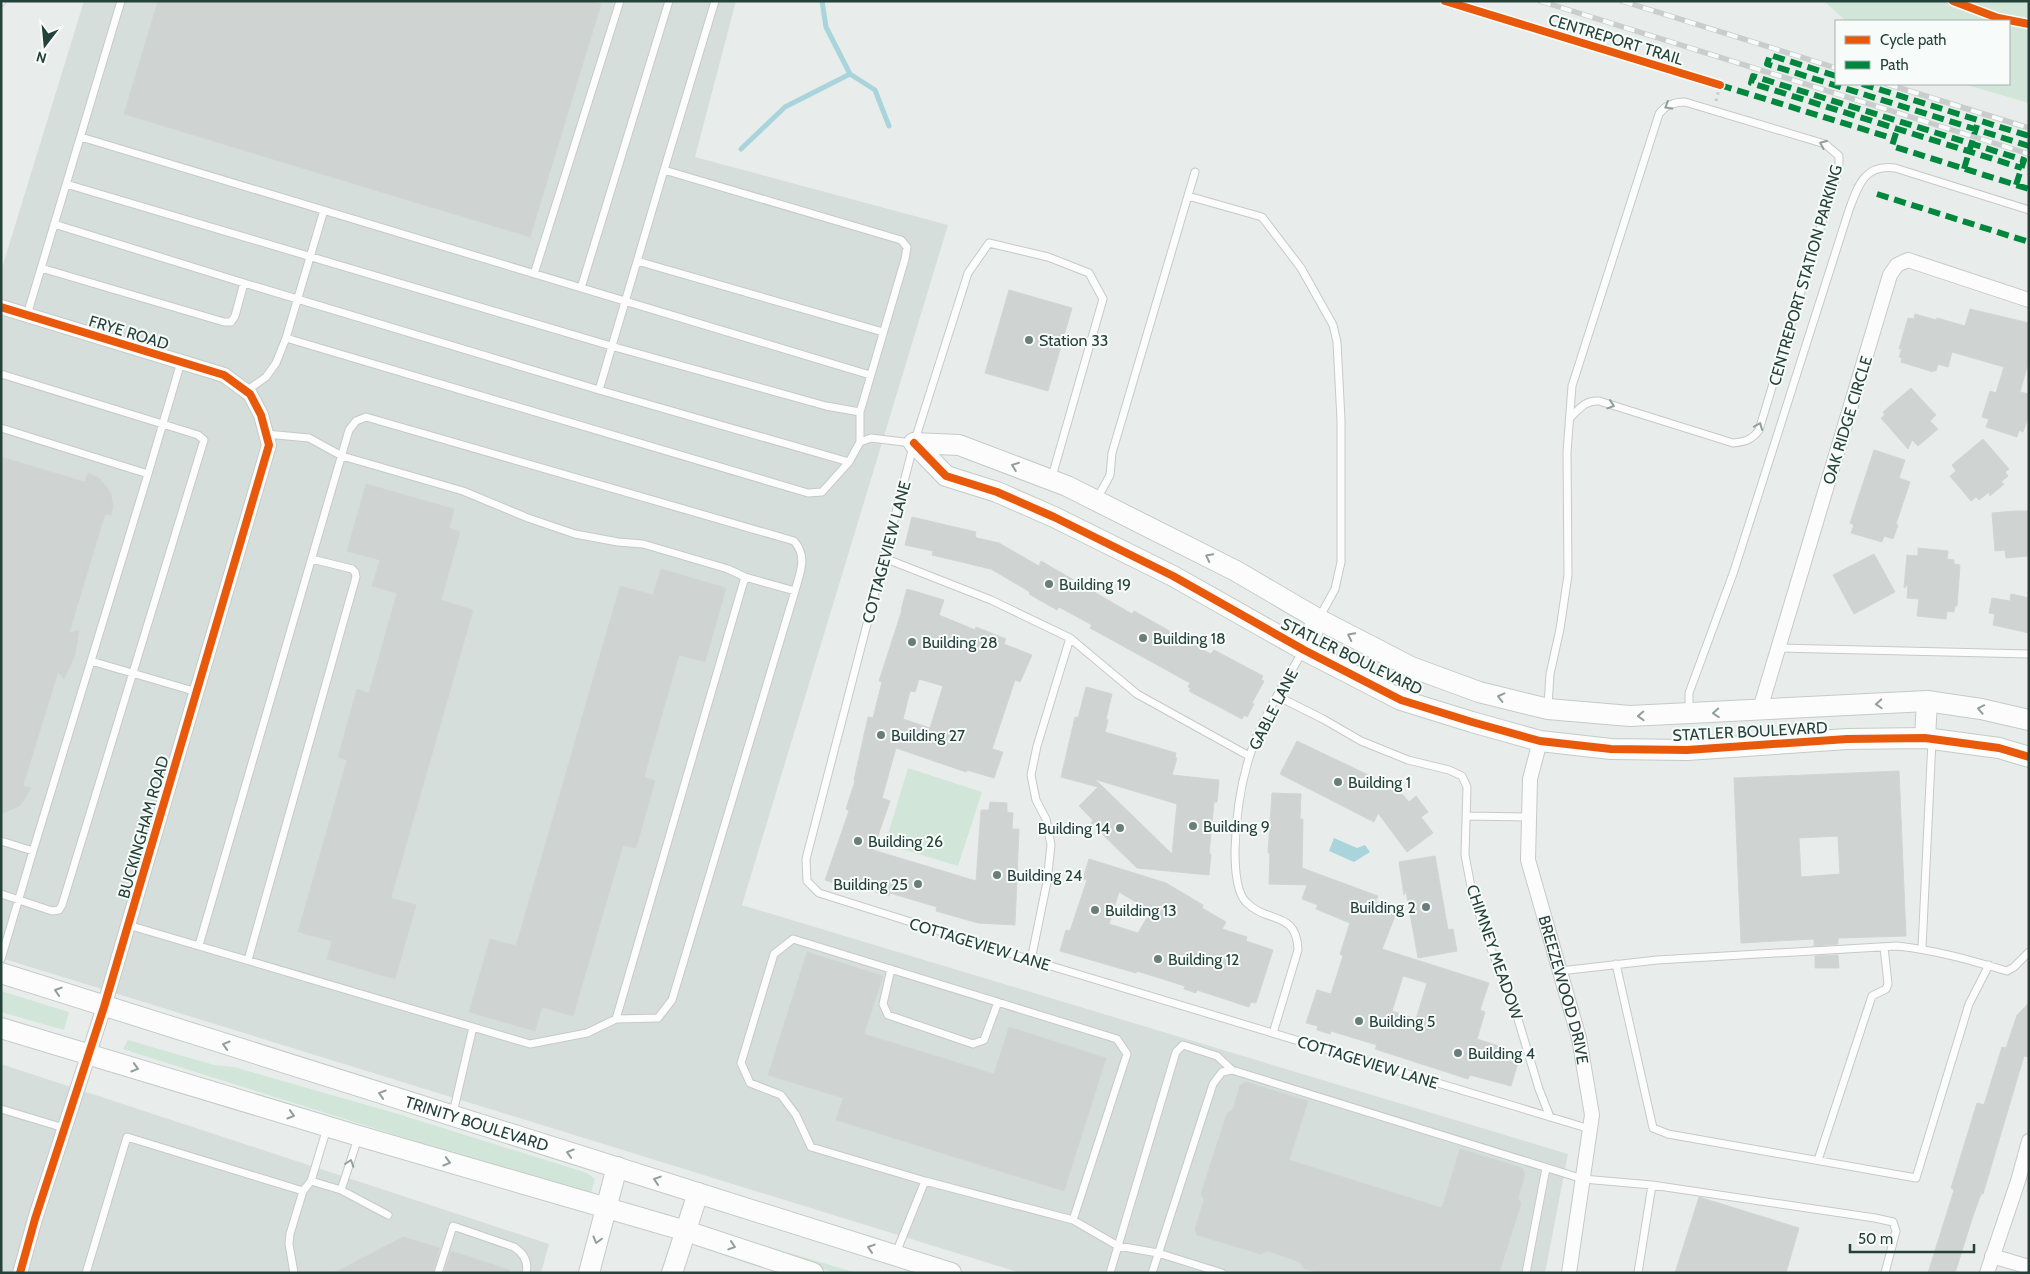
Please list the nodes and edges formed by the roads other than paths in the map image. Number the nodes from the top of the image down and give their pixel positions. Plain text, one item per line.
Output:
1 (121, 1) edge
2 (620, 1) edge
3 (668, 1) edge
4 (714, 1) edge
5 (81, 137) junction
6 (664, 170) junction
7 (1195, 172) dead end
8 (66, 184) junction
9 (1188, 196) junction
10 (324, 210) junction
11 (2029, 210) edge
12 (54, 224) junction
13 (310, 258) junction
14 (637, 260) junction
15 (41, 268) junction
16 (534, 274) junction
17 (244, 283) junction
18 (581, 288) junction
19 (298, 300) junction
20 (2029, 300) edge
21 (625, 301) junction
22 (1, 307) edge
23 (27, 315) junction
24 (883, 332) junction
25 (286, 338) junction
26 (612, 346) junction
27 (181, 362) junction
28 (1, 374) edge
29 (870, 375) junction
30 (599, 390) junction
31 (246, 391) junction
32 (860, 412) junction
33 (1570, 418) junction
34 (164, 424) junction
35 (1, 428) edge
36 (266, 434) junction
37 (860, 442) junction
38 (914, 443) junction
39 (342, 456) junction
40 (849, 462) junction
41 (148, 474) junction
42 (1051, 480) junction
43 (1096, 500) junction
44 (884, 558) junction
45 (312, 559) junction
46 (745, 576) junction
47 (795, 592) junction
48 (1318, 619) junction
49 (1070, 638) junction
50 (1779, 648) junction
51 (1304, 650) junction
52 (2029, 654) edge
53 (91, 660) junction
54 (134, 674) junction
55 (197, 692) junction
56 (1277, 696) junction
57 (1927, 701) junction
58 (1548, 709) junction
59 (1760, 709) junction
60 (1689, 715) junction
61 (2029, 720) edge
62 (1929, 738) junction
63 (1540, 741) junction
64 (1249, 756) junction
65 (2029, 757) edge
66 (1467, 816) junction
67 (1528, 817) junction
68 (1, 841) edge
69 (32, 851) junction
70 (1, 894) edge
71 (19, 900) junction
72 (128, 925) junction
73 (199, 945) junction
74 (1884, 947) junction
75 (1922, 948) junction
76 (2029, 952) edge
77 (1, 959) edge
78 (248, 960) junction
79 (1031, 960) junction
80 (1616, 964) junction
81 (1989, 965) junction
82 (891, 969) junction
83 (1560, 971) junction
84 (1, 973) edge
85 (998, 1002) junction
86 (104, 1007) junction
87 (616, 1019) junction
88 (473, 1026) junction
89 (1, 1028) edge
90 (1273, 1033) junction
91 (89, 1054) junction
92 (1232, 1070) junction
93 (1, 1109) edge
94 (452, 1116) junction
95 (1550, 1117) junction
96 (327, 1126) junction
97 (64, 1128) junction
98 (1591, 1129) junction
99 (359, 1136) junction
100 (2029, 1141) edge
101 (1818, 1160) junction
102 (616, 1167) junction
103 (1546, 1168) junction
104 (1583, 1179) junction
105 (311, 1181) junction
106 (925, 1181) junction
107 (1652, 1185) junction
108 (342, 1190) junction
109 (303, 1192) junction
110 (698, 1193) junction
111 (606, 1208) junction
112 (388, 1215) dead end
113 (1073, 1220) junction
114 (686, 1231) junction
115 (1118, 1246) junction
116 (1158, 1253) junction
117 (895, 1256) junction
118 (1992, 1256) junction
119 (2029, 1267) edge
120 (20, 1273) edge
121 (86, 1273) edge
122 (294, 1273) edge
123 (438, 1273) edge
124 (526, 1273) edge
125 (589, 1273) edge
126 (672, 1273) edge
127 (813, 1273) edge
128 (951, 1273) edge
129 (1110, 1273) edge
130 (1152, 1273) edge
131 (1222, 1273) edge
132 (1526, 1273) edge
133 (1569, 1273) edge
134 (1638, 1273) edge
135 (1885, 1273) edge
136 (1986, 1273) edge

1 - 5 lane
2 - 16 lane
3 - 18 lane
4 - 6 lane
5 - 8 lane
5 - 10 lane
6 - 14 lane
6 - 24 lane
7 - 9 lane
8 - 12 lane
8 - 13 lane
9 - 43 lane
9 - 48 lane
10 - 13 lane
10 - 16 lane
11 - 60 lane
12 - 15 lane
12 - 17 lane
13 - 19 lane
13 - 26 lane
14 - 21 lane
14 - 24 lane
15 - 17 lane
15 - 23 lane
16 - 18 lane
17 - 19 lane
18 - 21 lane
19 - 25 lane
19 - 30 lane
20 - 50 street, OAK RIDGE CIRCLE
21 - 26 lane
21 - 29 lane
22 - 23 street, FRYE ROAD
23 - 27 street, FRYE ROAD
24 - 29 lane
25 - 31 lane
25 - 40 lane
26 - 30 lane
26 - 32 lane
27 - 31 street, FRYE ROAD
27 - 34 lane
28 - 34 lane
29 - 32 lane
30 - 40 lane
31 - 36 street, BUCKINGHAM ROAD
32 - 37 lane
33 -> 33 lane, CENTREPORT STATION PARKING
33 - 58 lane, CENTREPORT STATION PARKING
34 - 41 lane
34 - 54 lane
35 - 41 lane
36 - 39 lane
36 - 55 street, BUCKINGHAM ROAD
37 - 38 lane
37 - 40 lane
42 -> 38 street, STATLER BOULEVARD
38 - 42 lane, COTTAGEVIEW LANE
38 - 44 lane, COTTAGEVIEW LANE
38 - 51 street, STATLER BOULEVARD
39 - 45 lane
39 - 46 lane
39 - 47 lane
41 - 53 lane
42 - 43 street, STATLER BOULEVARD
48 -> 43 street, STATLER BOULEVARD
44 - 49 lane
44 - 79 lane, COTTAGEVIEW LANE
45 - 73 lane
45 - 78 lane
46 - 47 lane
46 - 87 lane
47 - 87 lane
48 - 51 street
58 -> 48 street, STATLER BOULEVARD
49 - 64 lane
49 - 79 lane
50 - 52 lane
50 - 59 street, OAK RIDGE CIRCLE
51 - 56 lane, GABLE LANE
51 - 63 street, STATLER BOULEVARD
53 - 54 lane
53 - 69 lane
54 - 55 lane
54 - 71 lane
55 - 72 street, BUCKINGHAM ROAD
56 - 64 lane, GABLE LANE
56 - 66 lane, CHIMNEY MEADOW
57 -> 59 street, STATLER BOULEVARD
61 -> 57 street, STATLER BOULEVARD
57 - 62 street
60 -> 58 street, STATLER BOULEVARD
58 - 63 street, BREEZEWOOD DRIVE
59 -> 60 street, STATLER BOULEVARD
62 - 63 street, STATLER BOULEVARD
62 - 65 street, STATLER BOULEVARD
62 - 75 lane
63 - 67 street, BREEZEWOOD DRIVE
64 - 90 lane, GABLE LANE
66 - 67 lane
66 - 95 lane, CHIMNEY MEADOW
67 - 83 street, BREEZEWOOD DRIVE
68 - 69 lane
69 - 71 lane
70 - 71 lane
71 - 77 lane
72 - 73 lane
72 - 86 street, BUCKINGHAM ROAD
73 - 78 lane
74 - 75 lane
74 - 80 lane
74 - 101 lane
75 - 81 lane
76 - 81 lane
78 - 88 lane
79 - 90 lane, COTTAGEVIEW LANE
80 - 83 lane
80 - 101 lane
81 - 101 lane
82 - 85 lane
82 - 85 lane
82 - 106 lane
83 - 98 street, BREEZEWOOD DRIVE
86 -> 84 street, TRINITY BOULEVARD
85 - 113 lane
86 - 91 street, BUCKINGHAM ROAD
94 -> 86 street, TRINITY BOULEVARD
87 - 88 lane
88 - 94 lane
89 - 91 street
90 - 95 lane, COTTAGEVIEW LANE
91 -> 96 street
91 - 97 street, BUCKINGHAM ROAD
92 - 103 lane
92 - 115 lane
92 - 116 lane
93 - 97 lane
102 -> 94 street, TRINITY BOULEVARD
95 - 98 lane, COTTAGEVIEW LANE
96 - 99 street
96 - 105 lane
97 - 120 street, BUCKINGHAM ROAD
98 - 104 street, BREEZEWOOD DRIVE
108 -> 99 lane
99 -> 111 street
100 - 118 street
110 -> 102 street, TRINITY BOULEVARD
102 - 111 street
103 - 104 lane
103 - 132 lane
104 - 107 lane
104 - 133 street, BREEZEWOOD DRIVE
105 - 108 lane
105 - 109 lane
106 - 113 lane
106 - 117 lane
107 - 134 lane
107 - 135 lane
108 - 112 lane
109 - 121 lane
109 - 122 lane
110 - 114 street
117 -> 110 street, TRINITY BOULEVARD
111 - 114 street
111 -> 125 street
113 - 115 lane
114 - 126 street
114 -> 127 street
115 - 116 lane
115 - 129 lane
116 - 130 lane
116 - 131 lane
117 - 128 street, TRINITY BOULEVARD
118 - 119 street
118 - 136 street
123 - 124 lane

